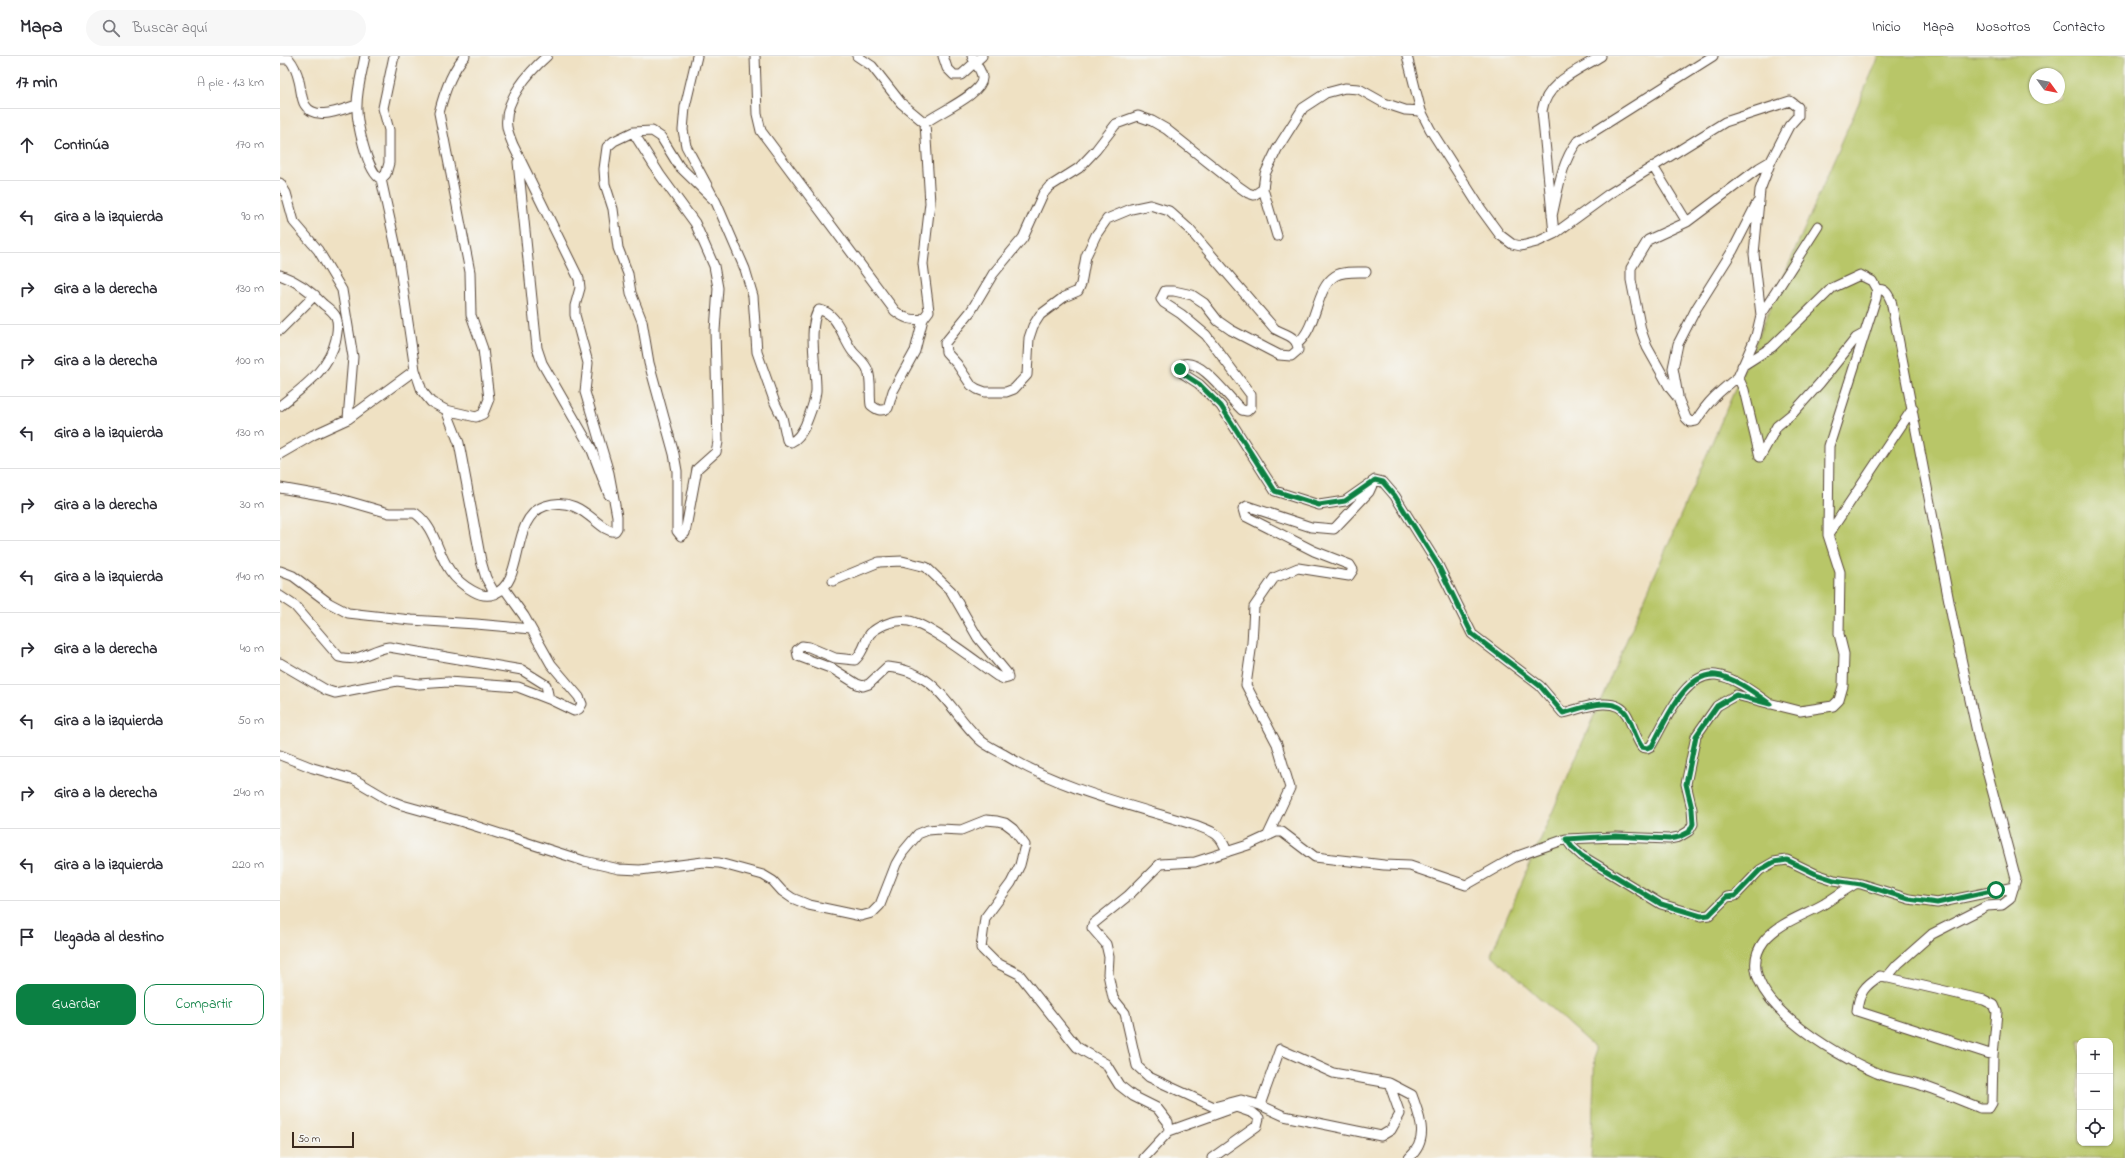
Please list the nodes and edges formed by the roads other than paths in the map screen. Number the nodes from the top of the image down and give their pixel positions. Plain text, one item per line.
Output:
1 (365, 56) edge
2 (394, 56) edge
3 (465, 56) edge
4 (547, 56) edge
5 (697, 56) edge
6 (755, 56) edge
7 (857, 56) edge
8 (943, 56) edge
9 (982, 56) edge
10 (1407, 56) edge
11 (1601, 56) edge
12 (1713, 56) edge
13 (280, 59) edge
14 (972, 59) edge
15 (356, 105) junction
16 (1421, 111) junction
17 (925, 123) junction
18 (633, 132) junction
19 (513, 145) junction
20 (1771, 161) junction
21 (1654, 168) junction
22 (382, 179) junction
23 (280, 183) edge
24 (1263, 189) junction
25 (1758, 200) junction
26 (716, 202) junction
27 (1552, 216) junction
28 (1686, 222) junction
29 (1818, 226) dead end
30 (1554, 234) junction
31 (1277, 236) dead end
32 (1366, 272) dead end
33 (280, 275) edge
34 (1877, 290) junction
35 (315, 294) junction
36 (1761, 315) junction
37 (923, 319) junction
38 (347, 321) junction
39 (280, 330) edge
40 (338, 330) junction
41 (1865, 333) junction
42 (1298, 343) junction
43 (1742, 366) junction
44 (415, 370) junction
45 (1738, 377) junction
46 (1678, 398) junction
47 (280, 406) edge
48 (1912, 408) junction
49 (446, 410) junction
50 (348, 419) junction
51 (280, 454) edge
52 (1375, 480) junction
53 (280, 488) edge
54 (617, 516) junction
55 (1828, 535) junction
56 (280, 571) edge
57 (833, 581) dead end
58 (504, 588) junction
59 (495, 594) junction
60 (280, 596) edge
61 (531, 630) junction
62 (280, 663) edge
63 (549, 699) junction
64 (1770, 704) junction
65 (280, 755) edge
66 (1268, 835) junction
67 (1566, 839) junction
68 (1227, 852) junction
69 (1857, 883) junction
70 (2014, 887) junction
71 (1886, 978) junction
72 (1993, 1055) junction
73 (1389, 1083) junction
74 (1260, 1105) junction
75 (1215, 1111) junction
76 (1169, 1131) junction
77 (1144, 1158) edge
78 (1212, 1158) edge
79 (1409, 1158) edge

1 - 15 street
2 - 22 street
3 - 49 street
4 - 19 street
5 - 26 street
6 - 37 street
7 - 17 street
8 - 14 street
9 - 14 street
10 - 16 street
11 - 27 street
12 - 27 street
13 - 15 street
14 - 17 street
15 - 22 street
16 - 24 street
16 - 30 street
17 - 37 street
18 - 18 street
18 - 26 street
19 - 54 street
19 - 54 street
20 - 21 street
20 - 25 street
20 - 28 street
21 - 28 street
21 - 30 street
22 - 44 street
23 - 38 street
24 - 31 street
24 - 42 street
25 - 36 street
25 - 46 street
26 - 37 street
27 - 30 street
28 - 46 street
29 - 36 street
32 - 42 street
33 - 35 street
34 - 41 street
34 - 43 street
34 - 48 street
35 - 39 street
35 - 40 street
36 - 43 street
38 - 40 street
38 - 50 street
40 - 47 street
41 - 45 street
41 - 55 street
42 - 52 street
43 - 45 street
44 - 49 street
44 - 50 street
45 - 46 street
48 - 55 street
48 - 70 street
49 - 59 street
50 - 51 street
52 - 64 street
52 - 66 street
53 - 59 street
54 - 58 street
55 - 64 street
56 - 61 street
57 - 68 street
58 - 59 street
58 - 61 street
60 - 63 street
61 - 63 street
62 - 63 street
64 - 67 street
65 - 76 street
66 - 67 street
66 - 68 street
67 - 69 street
68 - 75 street
69 - 70 street
69 - 72 street
70 - 71 street
71 - 72 street
71 - 72 street
73 - 74 street
73 - 74 street
73 - 79 street
74 - 75 street
75 - 76 street
75 - 78 street
76 - 77 street

